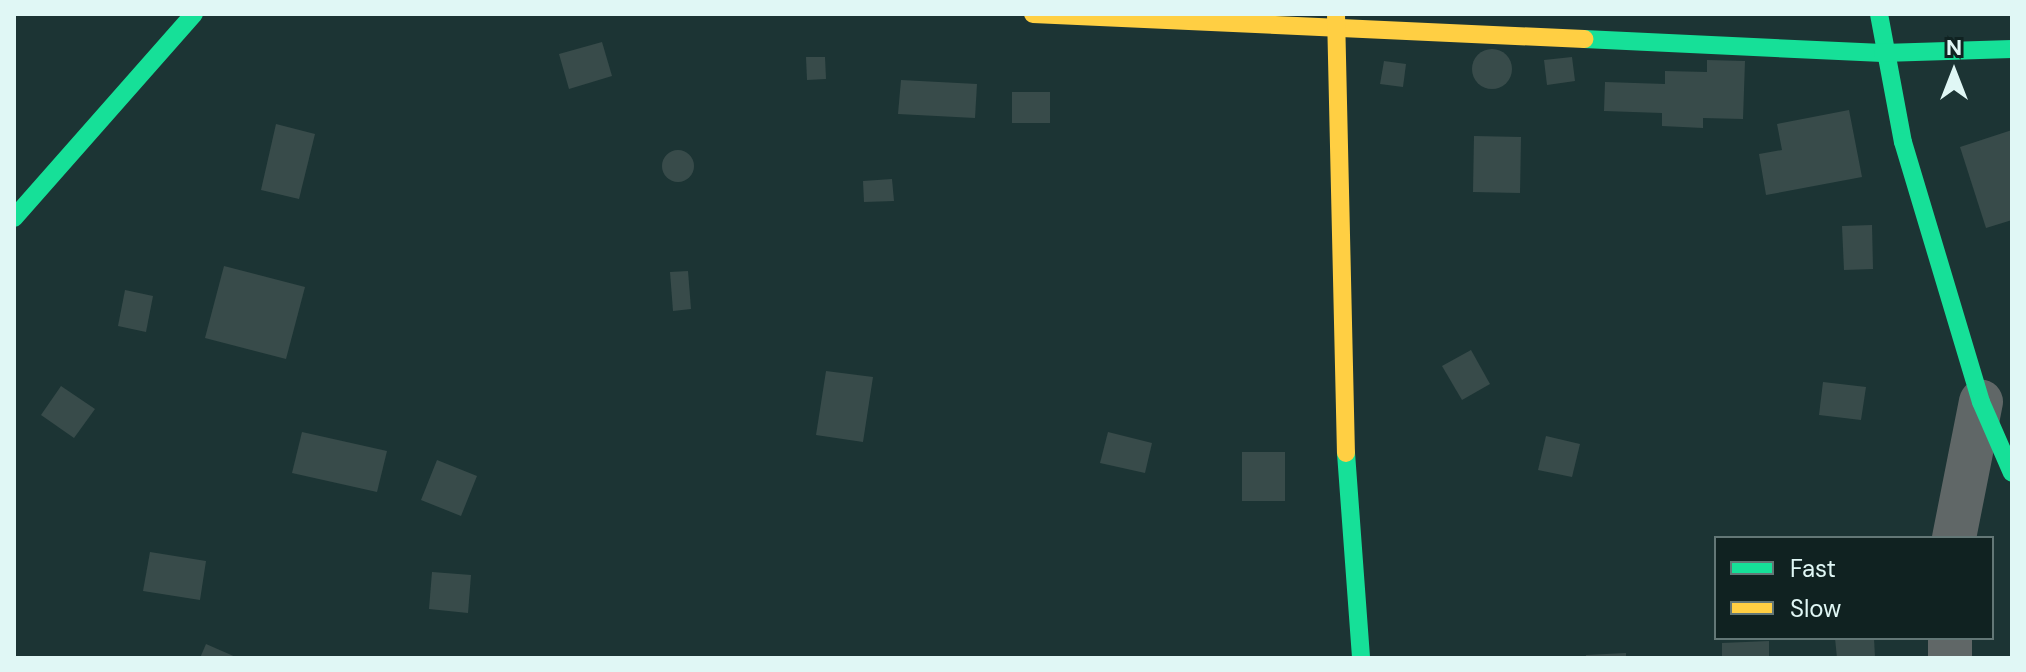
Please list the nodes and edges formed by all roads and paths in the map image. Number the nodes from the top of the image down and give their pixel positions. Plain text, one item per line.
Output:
1 (194, 14) edge
2 (1033, 14) edge
3 (1879, 14) edge
4 (1336, 20) edge
5 (2012, 49) edge
6 (1883, 53) junction
7 (14, 218) edge
8 (1981, 402) junction
9 (2012, 473) edge
10 (1954, 536) edge
11 (1361, 658) edge

1 - 7 street
2 - 4 street
3 - 6 street
4 - 6 street
4 - 11 street
5 - 6 street
6 - 8 street
8 - 9 street
8 - 10 street

